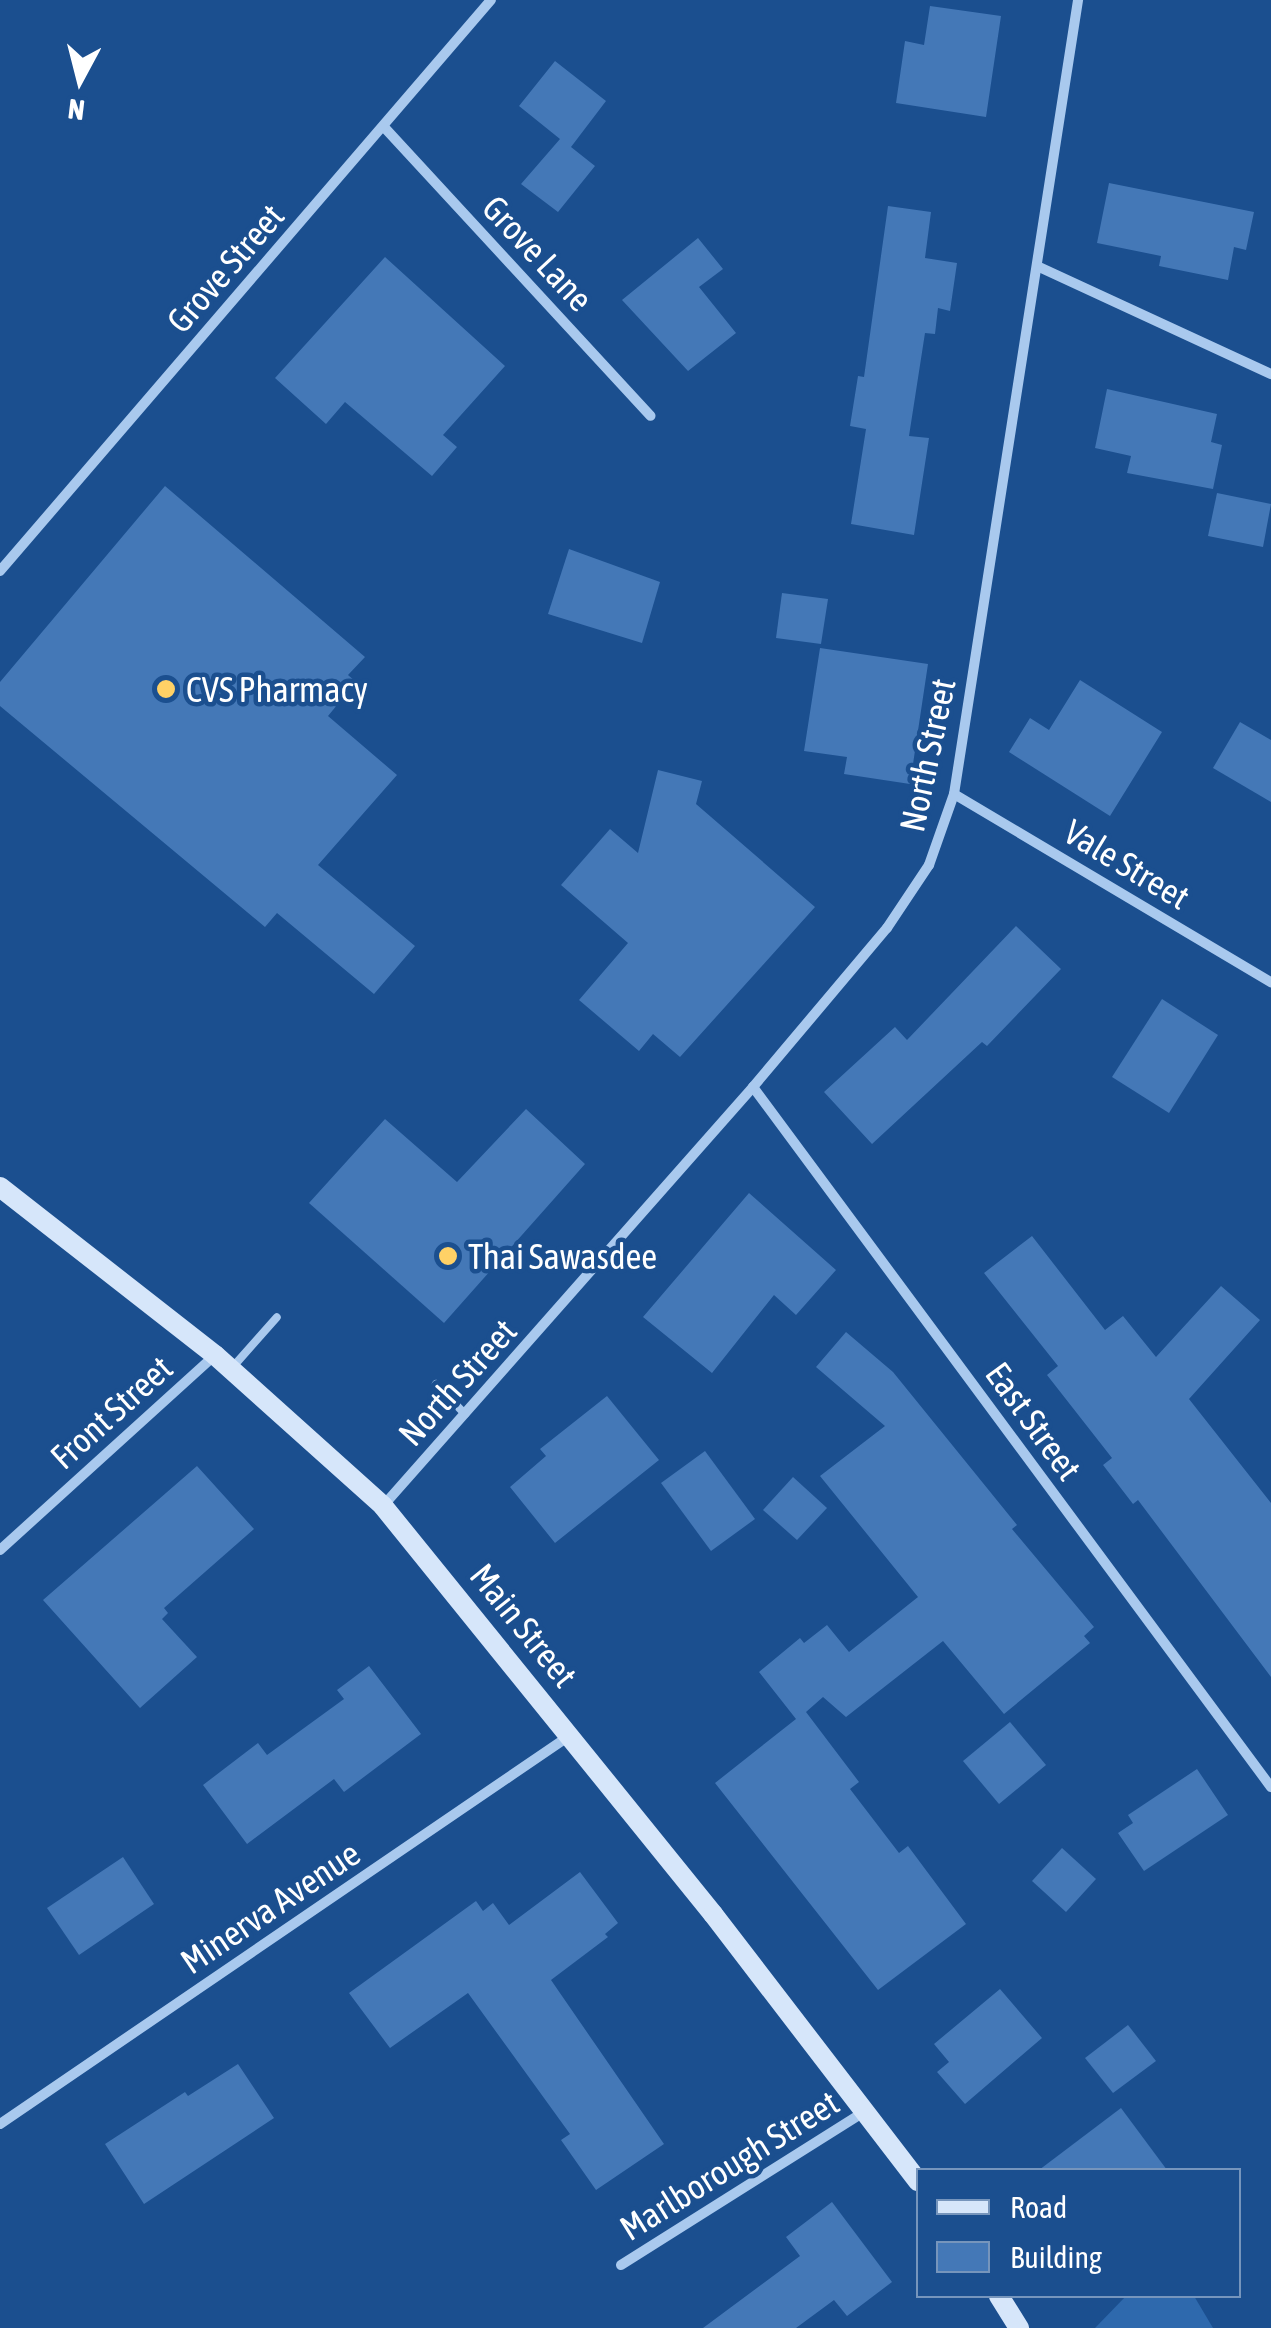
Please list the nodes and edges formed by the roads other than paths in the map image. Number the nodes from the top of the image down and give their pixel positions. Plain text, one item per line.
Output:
1 (491, 0) edge
2 (1078, 0) edge
3 (384, 128) junction
4 (1036, 266) junction
5 (1271, 374) edge
6 (650, 416) dead end
7 (0, 571) edge
8 (954, 794) junction
9 (1271, 982) edge
10 (753, 1087) junction
11 (0, 1187) edge
12 (278, 1317) dead end
13 (215, 1355) junction
14 (232, 1369) junction
15 (436, 1384) dead end
16 (465, 1414) junction
17 (384, 1506) junction
18 (0, 1550) edge
19 (570, 1736) junction
20 (1271, 1787) edge
21 (865, 2112) junction
22 (0, 2124) edge
23 (916, 2178) edge
24 (621, 2264) dead end
25 (999, 2298) edge
26 (1020, 2328) edge

1 - 3 street, Grove Street
2 - 4 street, North Street
3 - 6 street, Grove Lane
3 - 7 street, Grove Street
4 - 5 street
4 - 8 street, North Street
8 - 9 street, Vale Street
8 - 10 street, North Street
10 - 16 street, North Street
10 - 20 street, East Street
11 - 13 main road, Main Street
12 - 14 lane
13 - 14 main road, Main Street
13 - 18 street, Front Street
14 - 17 main road, Main Street
15 - 16 lane
16 - 17 street, North Street
17 - 19 main road, Main Street
19 - 21 main road, Main Street
19 - 22 street, Minerva Avenue
21 - 23 main road, Main Street
21 - 24 street, Marlborough Street
25 - 26 main road

